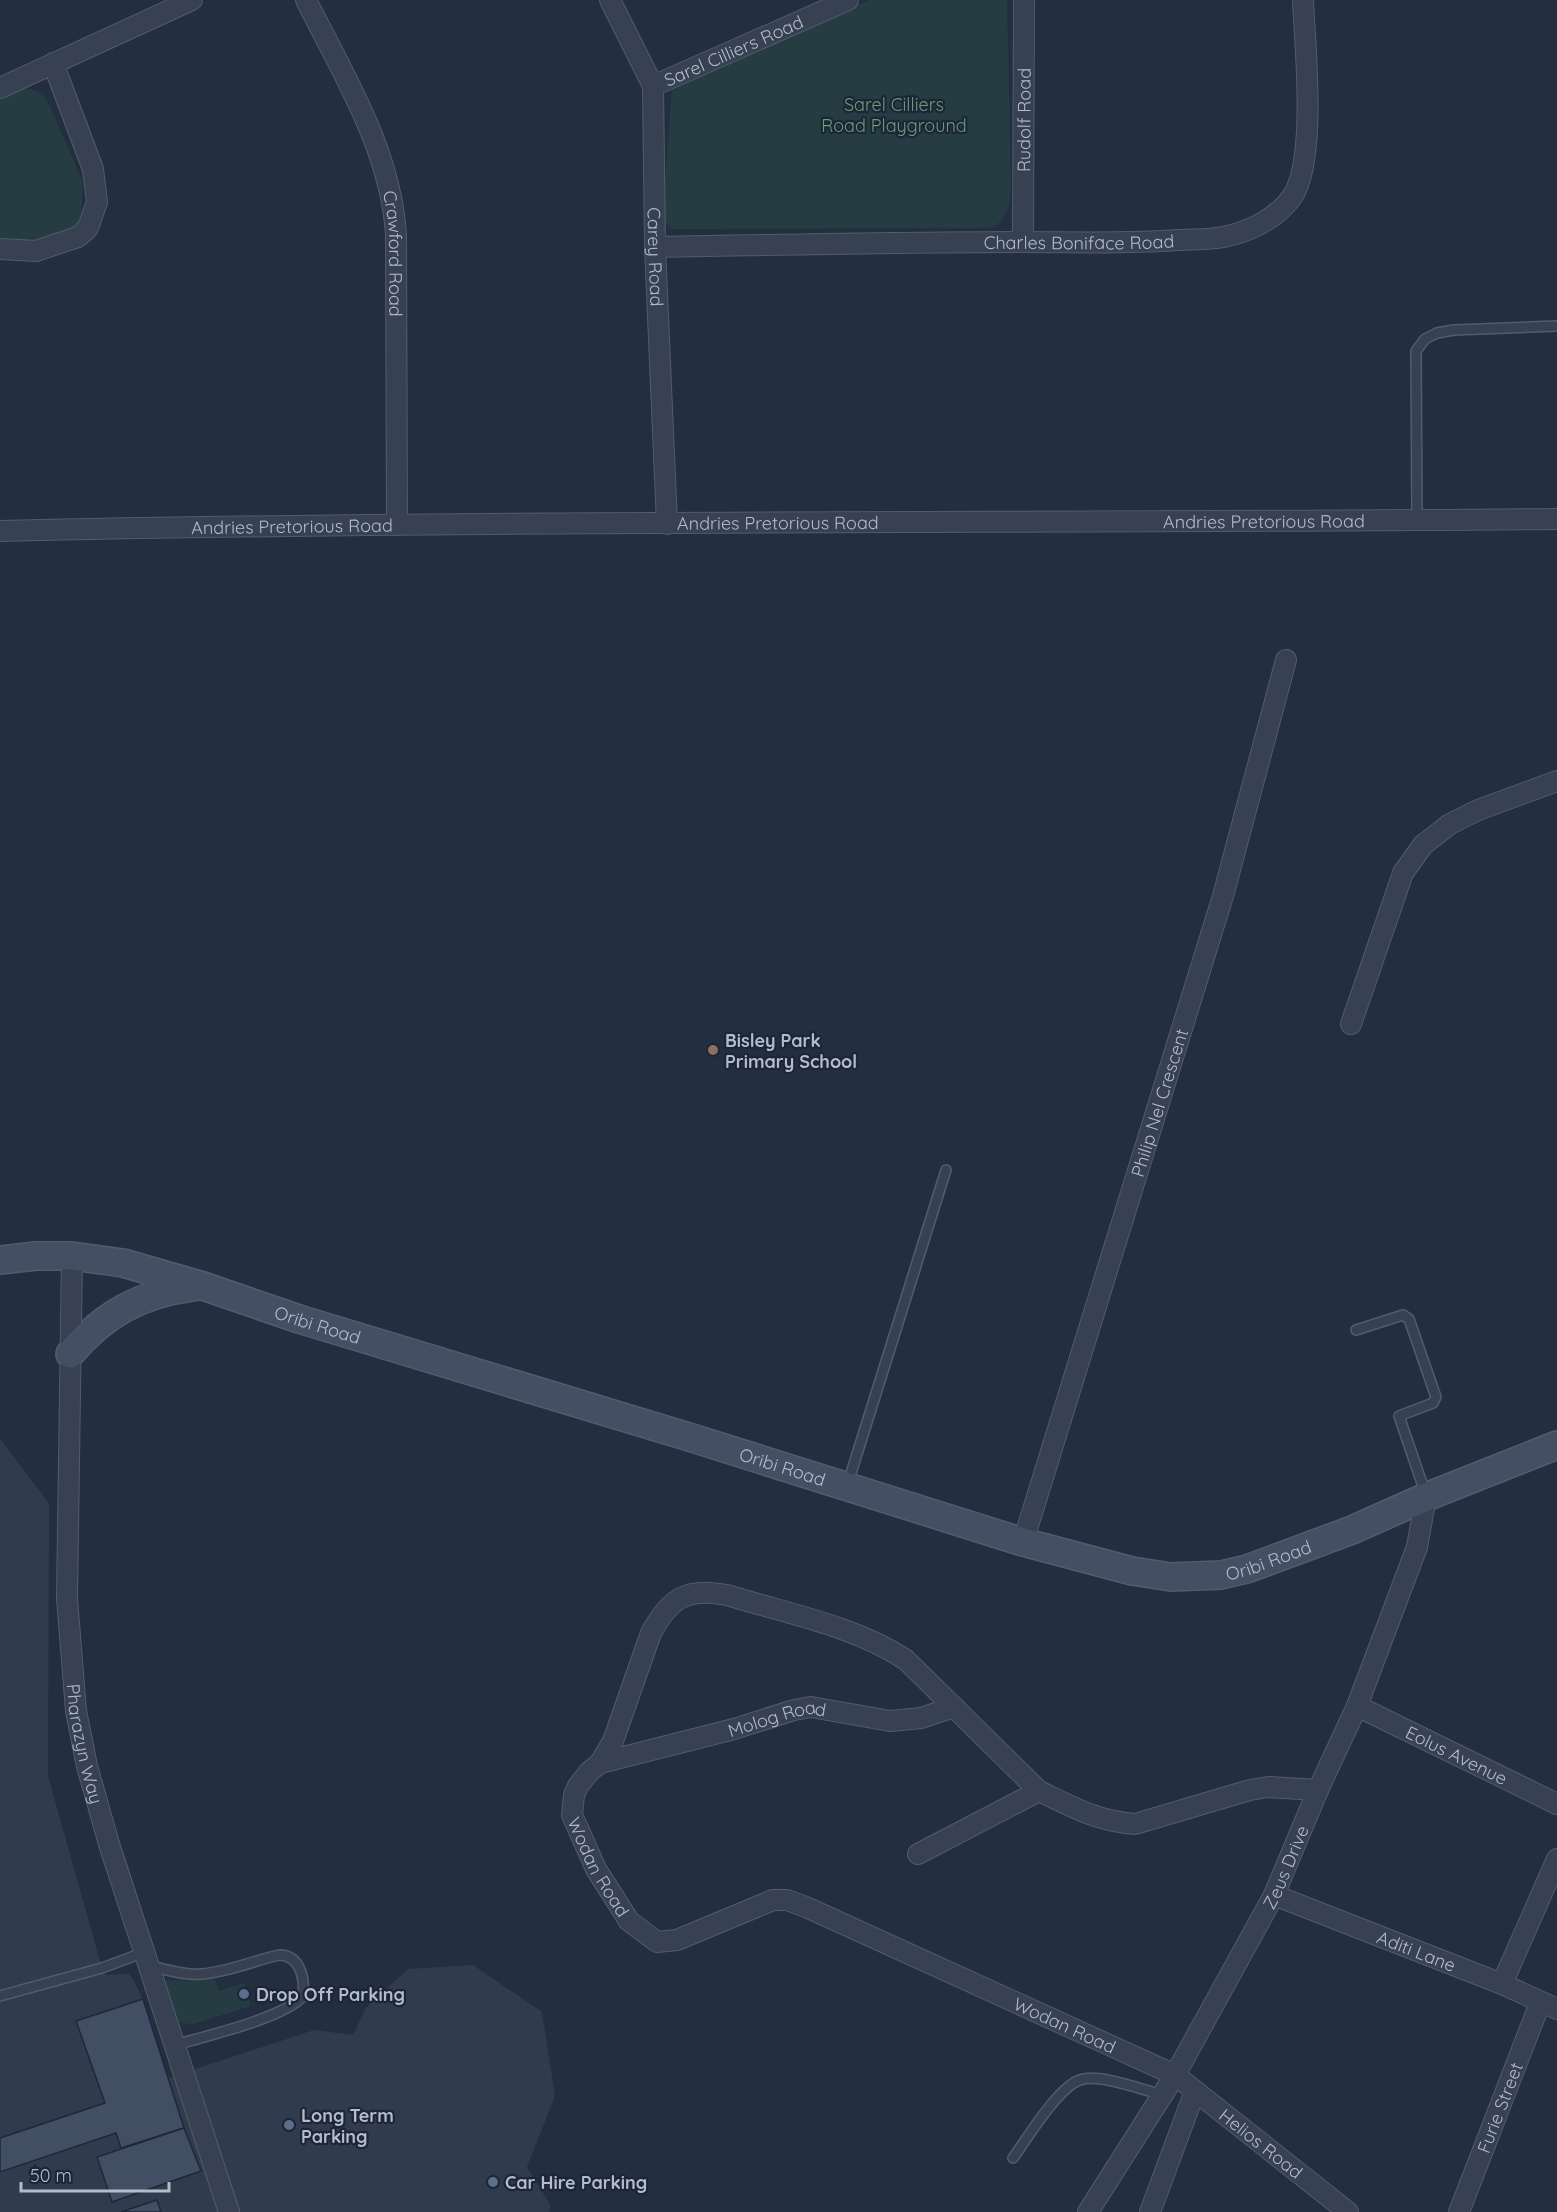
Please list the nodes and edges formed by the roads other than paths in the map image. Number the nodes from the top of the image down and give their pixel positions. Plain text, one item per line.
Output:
1 (192, 0) edge
2 (306, 0) edge
3 (610, 0) edge
4 (848, 0) edge
5 (1024, 0) edge
6 (1303, 0) edge
7 (53, 63) junction
8 (652, 86) junction
9 (0, 88) edge
10 (1023, 242) junction
11 (655, 246) junction
12 (0, 249) edge
13 (1557, 326) edge
14 (1557, 519) edge
15 (1417, 520) junction
16 (667, 524) junction
17 (397, 525) junction
18 (0, 531) edge
19 (1286, 660) dead end
20 (1557, 781) edge
21 (1351, 1024) dead end
22 (946, 1170) dead end
23 (72, 1256) junction
24 (0, 1260) edge
25 (203, 1286) junction
26 (1356, 1330) dead end
27 (70, 1354) junction
28 (1557, 1445) edge
29 (847, 1486) junction
30 (1426, 1497) junction
31 (1023, 1542) junction
32 (1358, 1706) junction
33 (954, 1707) junction
34 (600, 1764) junction
35 (1318, 1790) junction
36 (1039, 1791) junction
37 (1557, 1804) edge
38 (918, 1854) dead end
39 (1557, 1859) edge
40 (1274, 1895) junction
41 (147, 1959) junction
42 (1502, 1984) junction
43 (0, 1996) edge
44 (1548, 2006) edge
45 (175, 2045) junction
46 (1175, 2076) junction
47 (1195, 2091) junction
48 (1163, 2095) junction
49 (1013, 2158) dead end
50 (229, 2212) edge
51 (1088, 2212) edge
52 (1150, 2212) edge
53 (1348, 2212) edge
54 (1459, 2212) edge

1 - 7 street
2 - 17 street, Crawford Road
3 - 8 street, Carey Road
4 - 8 street, Sarel Cilliers Road
5 - 10 street, Rudolf Road
6 - 10 street, Charles Boniface Road
7 - 9 street
7 - 12 street
8 - 11 street, Carey Road
10 - 11 street, Charles Boniface Road
11 - 16 street, Carey Road
13 - 15 lane
14 - 15 street, Andries Pretorious Road
15 - 16 street, Andries Pretorious Road
16 - 17 street, Andries Pretorious Road
17 - 18 street, Andries Pretorious Road
19 - 31 street, Philip Nel Crescent
20 - 21 street
22 - 29 lane
23 - 24 street, Oribi Road
23 - 25 street, Oribi Road
23 - 27 street, Pharazyn Way
25 - 27 street
25 - 29 street, Oribi Road
26 - 30 lane
27 - 41 street, Pharazyn Way
28 - 30 street, Oribi Road
29 - 31 street, Oribi Road
30 - 31 street, Oribi Road
30 - 32 street, Zeus Drive
32 - 35 street, Zeus Drive
32 - 37 street, Eolus Avenue
33 - 34 street, Molog Road
33 - 34 street, Wodan Road
33 - 36 street, Wodan Road
34 - 46 street, Wodan Road
35 - 36 street, Wodan Road
35 - 40 street, Zeus Drive
36 - 38 street
39 - 42 street
40 - 42 street, Aditi Lane
40 - 46 street, Zeus Drive
41 - 43 lane
41 - 45 street, Pharazyn Way
41 - 45 lane
42 - 44 street, Aditi Lane
44 - 54 street, Furie Street
45 - 50 street, Pharazyn Way
46 - 47 street, Helios Road
46 - 48 street, Zeus Drive
47 - 52 street
47 - 53 street, Helios Road
48 - 49 lane
48 - 51 street, Zeus Drive

